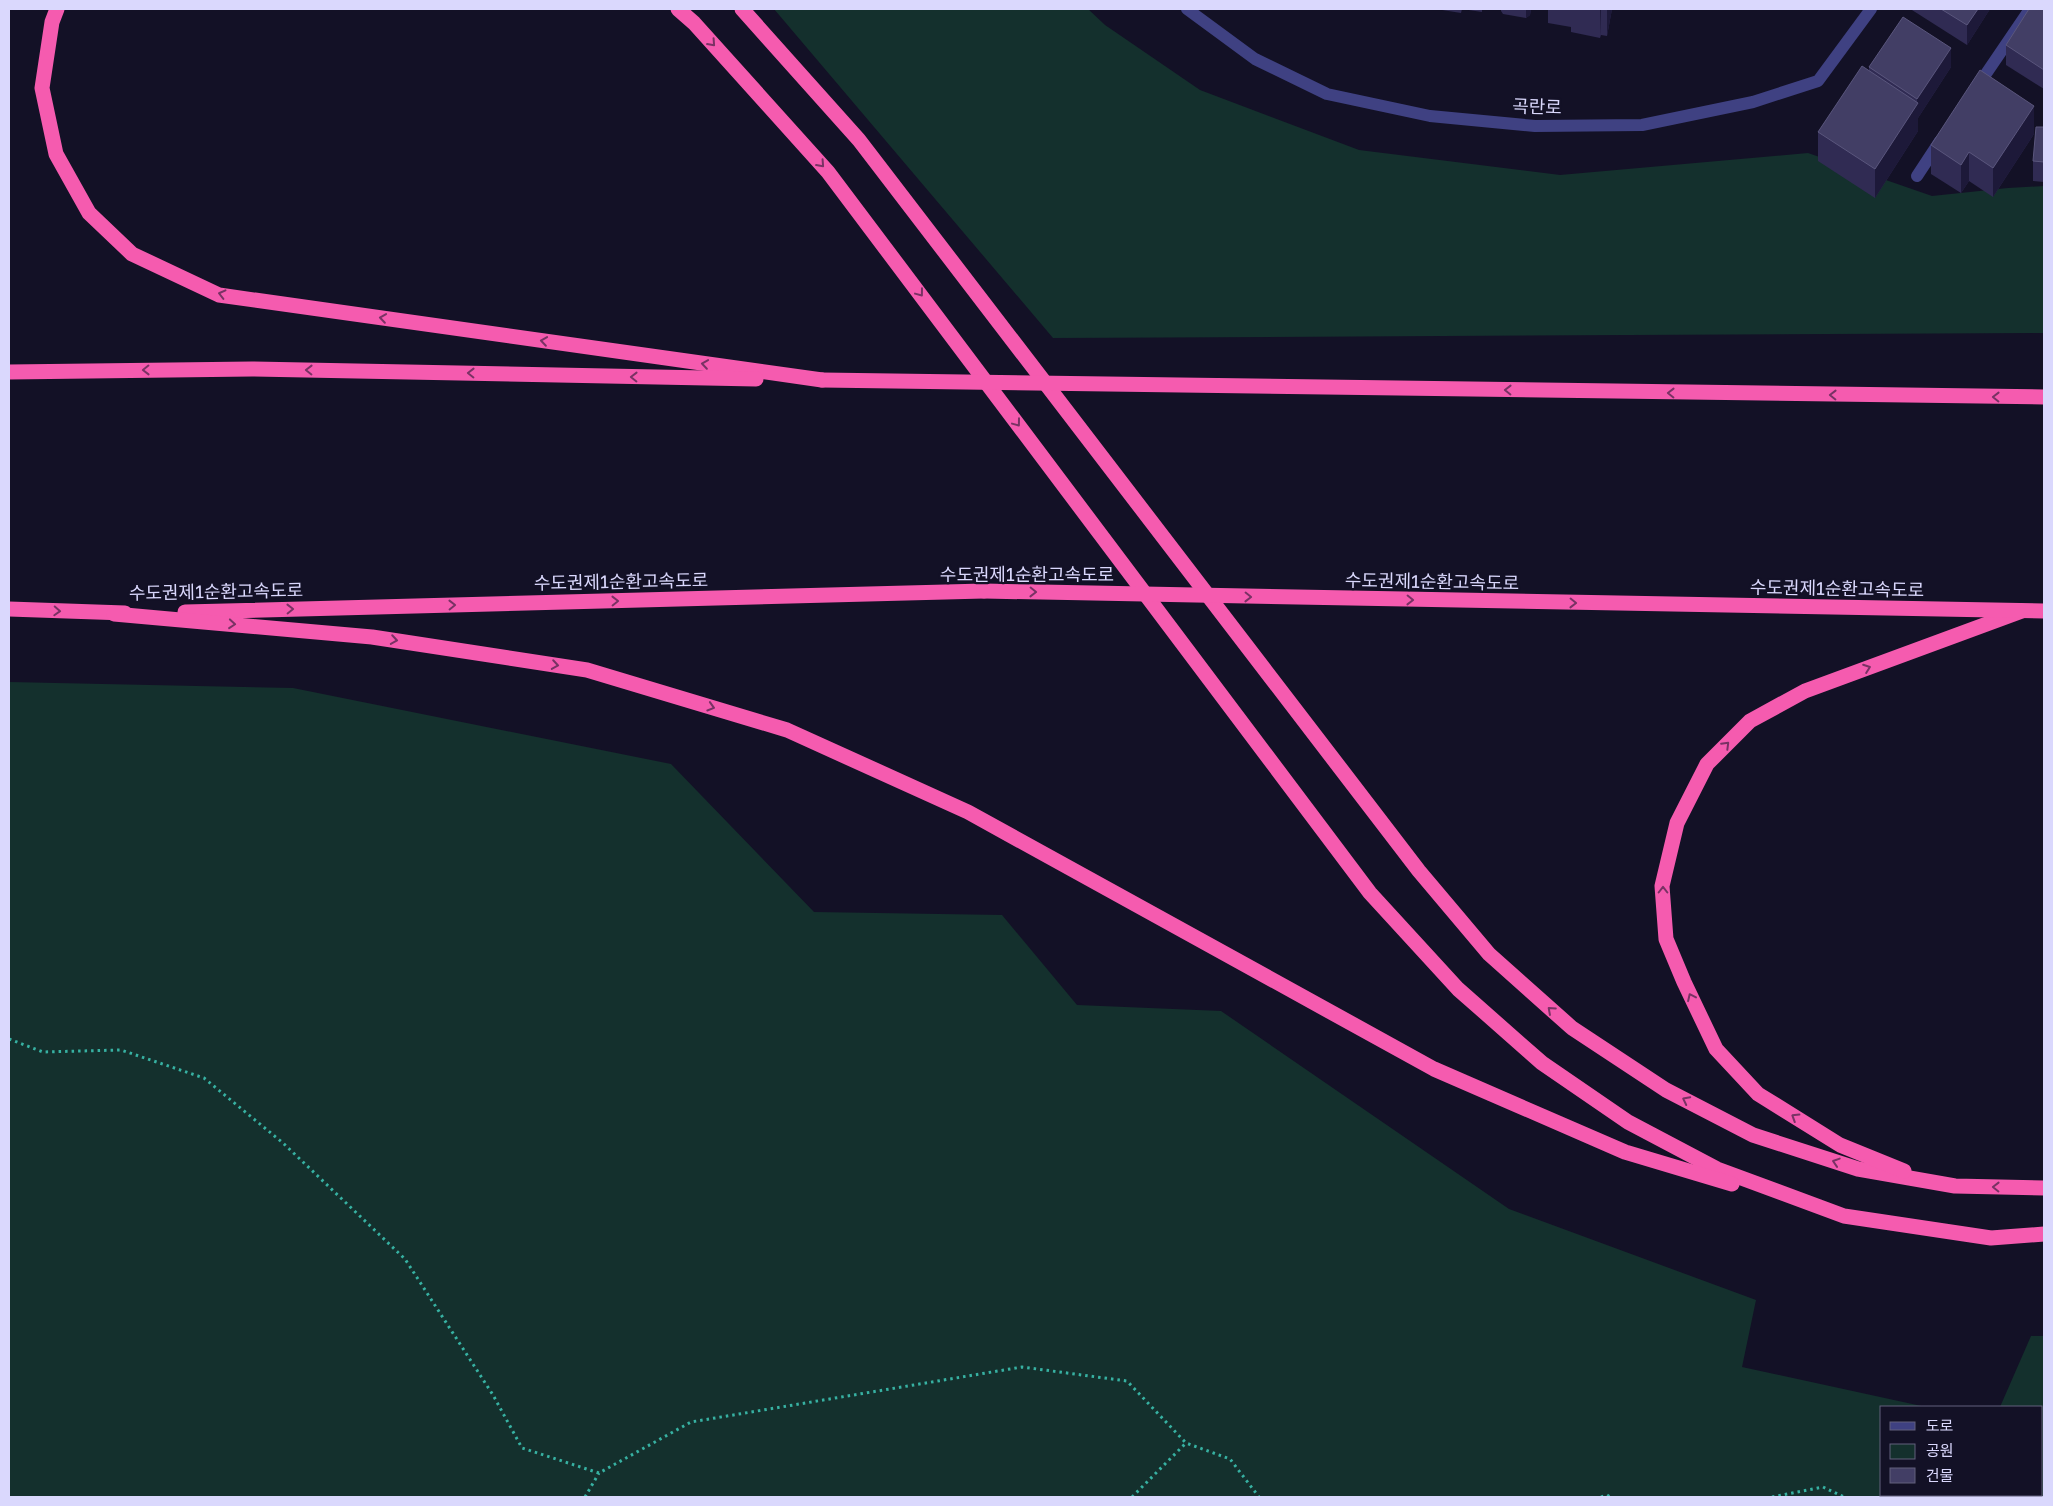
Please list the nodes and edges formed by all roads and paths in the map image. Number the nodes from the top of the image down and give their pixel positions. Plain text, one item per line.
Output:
1 (57, 9) edge
2 (678, 9) edge
3 (742, 9) edge
4 (1187, 9) edge
5 (1871, 9) edge
6 (2030, 9) edge
7 (1971, 96) edge
8 (1949, 128) edge
9 (1917, 176) dead end
10 (9, 372) edge
11 (822, 380) junction
12 (2044, 397) edge
13 (9, 609) edge
14 (2024, 611) junction
15 (2044, 611) edge
16 (114, 614) junction
17 (9, 1039) edge
18 (1933, 1182) junction
19 (2044, 1188) edge
20 (1844, 1216) junction
21 (2044, 1234) edge
22 (1186, 1443) junction
23 (599, 1473) junction
24 (585, 1497) edge
25 (1132, 1497) edge
26 (1259, 1497) edge
27 (1601, 1497) edge
28 (1610, 1497) edge
29 (1772, 1497) edge
30 (1844, 1497) edge

11 -> 1 highway
2 -> 20 highway
18 -> 3 highway
4 - 5 street, 곡란로
6 - 7 street
8 - 9 street
11 -> 10 highway
12 -> 11 highway, bridge
13 -> 16 highway, 수도권제1순환고속도로
14 - 15 highway, 수도권제1순환고속도로, bridge
16 -> 14 highway, 수도권제1순환고속도로, bridge
18 -> 14 highway
16 -> 20 highway
17 - 23 path
19 -> 18 highway
20 - 21 highway
22 - 23 path
22 - 25 path
22 - 26 path
23 - 24 path
27 - 28 path
29 - 30 path

